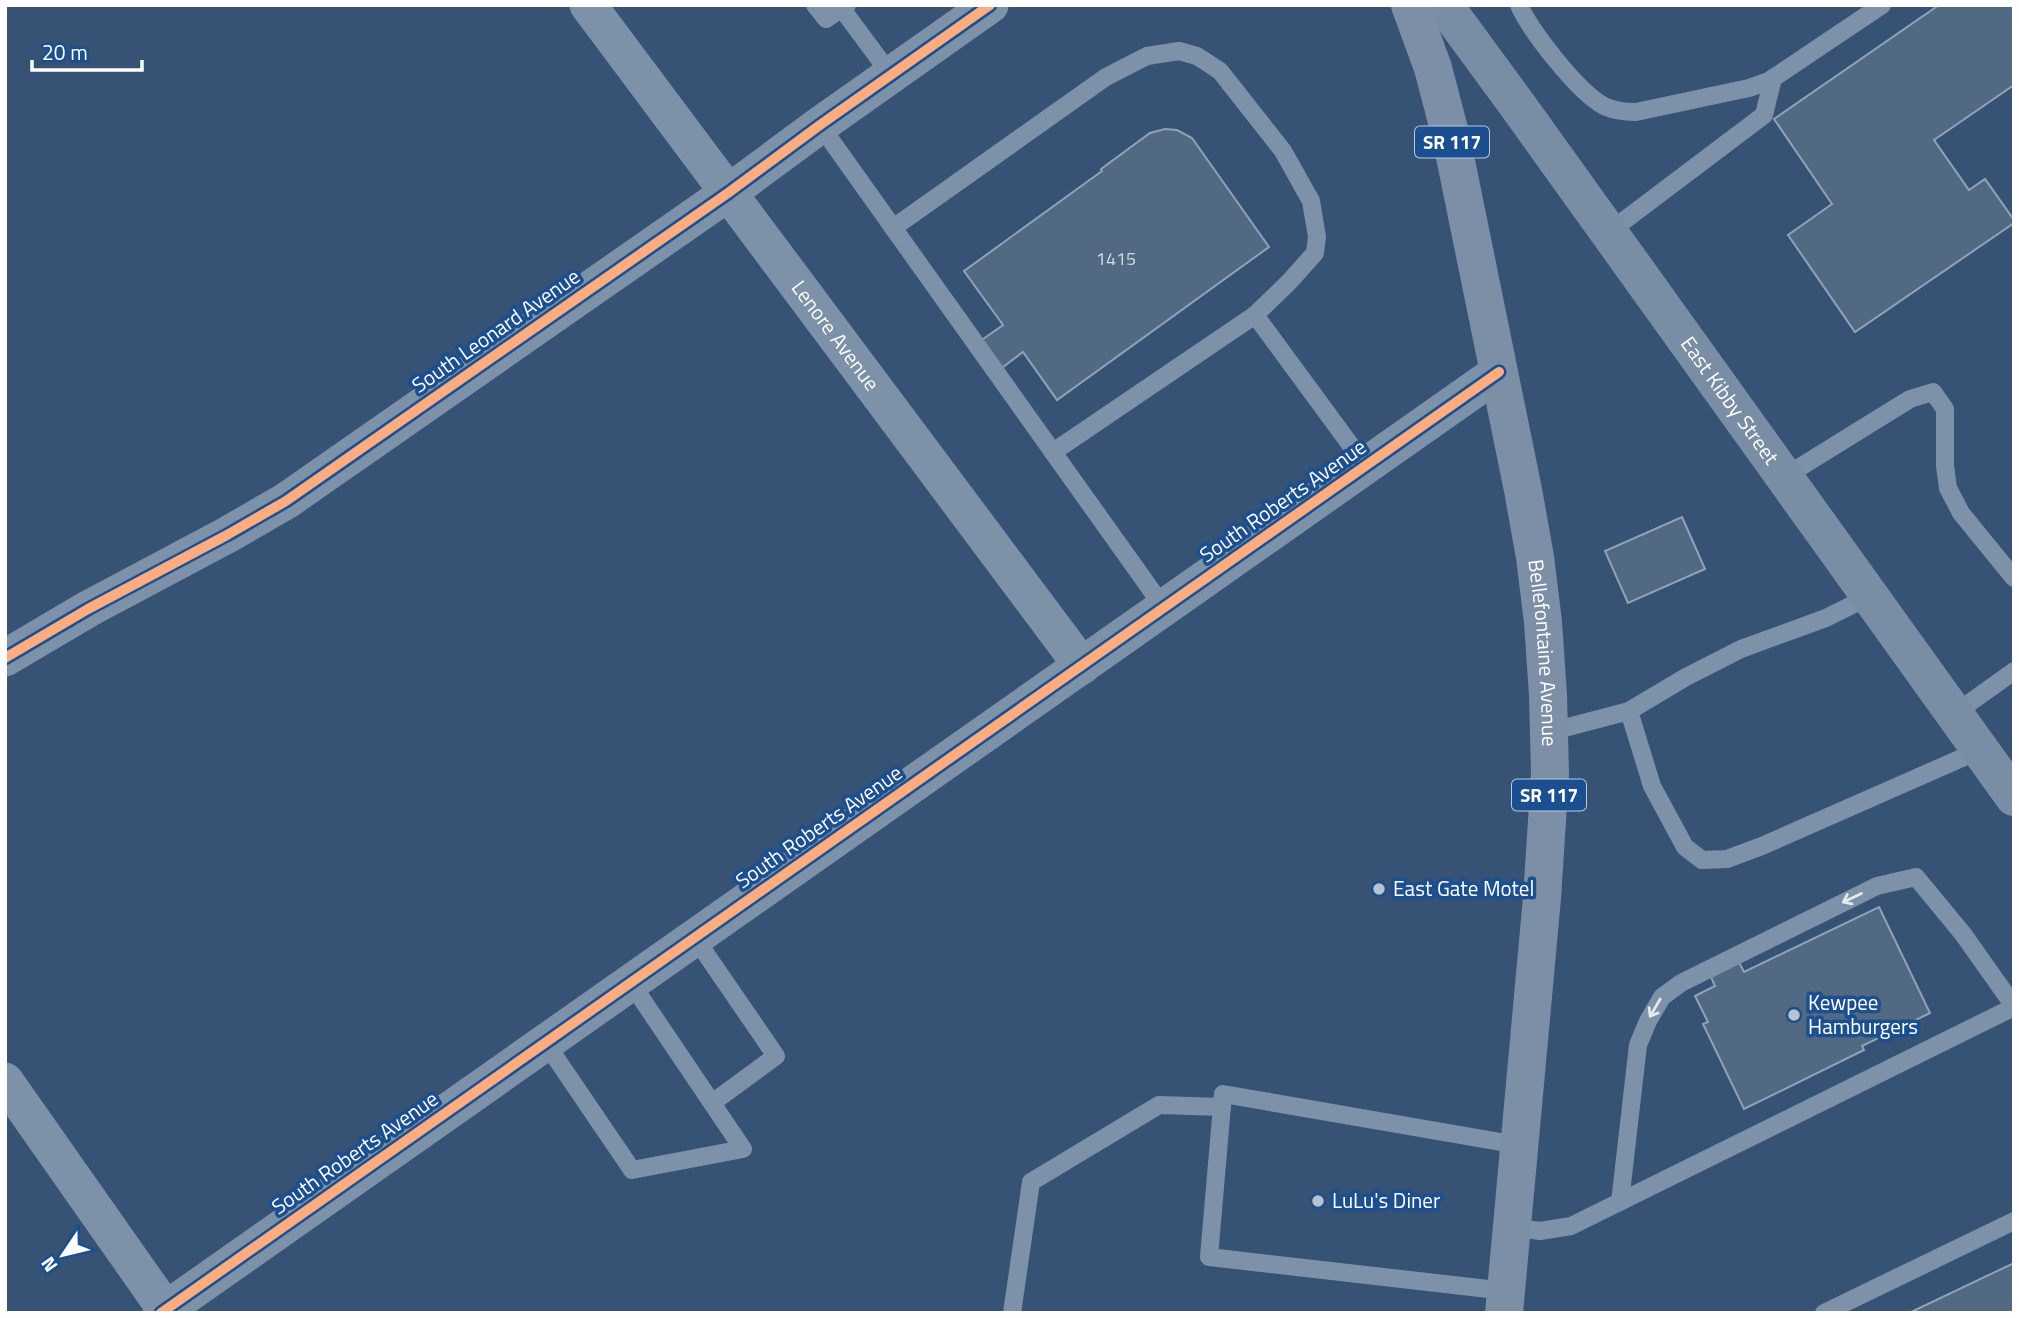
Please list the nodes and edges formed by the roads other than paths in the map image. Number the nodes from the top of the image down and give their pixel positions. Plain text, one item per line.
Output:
1 (588, 5) edge
2 (816, 5) edge
3 (990, 5) edge
4 (1410, 5) edge
5 (1444, 5) edge
6 (1519, 5) edge
7 (1882, 5) edge
8 (844, 7) edge
9 (891, 75) junction
10 (1773, 78) junction
11 (820, 125) junction
12 (729, 192) junction
13 (893, 228) junction
14 (1609, 232) junction
15 (1255, 315) junction
16 (1499, 372) junction
17 (1053, 452) junction
18 (1366, 466) junction
19 (1784, 477) junction
20 (2014, 578) edge
21 (1870, 596) junction
22 (1164, 608) junction
23 (5, 658) edge
24 (1082, 666) junction
25 (2014, 671) edge
26 (1629, 711) junction
27 (1954, 714) junction
28 (1549, 732) junction
29 (1980, 750) junction
30 (2014, 797) edge
31 (695, 938) junction
32 (631, 983) junction
33 (2014, 1006) edge
34 (545, 1042) junction
35 (5, 1081) edge
36 (712, 1102) junction
37 (1222, 1107) junction
38 (1518, 1145) junction
39 (1620, 1202) junction
40 (2014, 1221) edge
41 (1511, 1227) junction
42 (1505, 1302) edge
43 (165, 1312) edge
44 (1012, 1313) edge
45 (1824, 1313) edge

1 - 12 street, Lenore Avenue
2 - 8 lane
3 - 9 street, South Leonard Avenue
4 - 16 main road, Bellefontaine Avenue / SR 117
5 - 14 street, East Kibby Street
6 - 10 lane
7 - 10 lane
8 - 9 lane
9 - 11 street, South Leonard Avenue
10 - 14 lane
11 - 12 street, South Leonard Avenue
11 - 13 lane
12 - 23 street, South Leonard Avenue
12 - 24 street, Lenore Avenue
13 - 15 lane
13 - 17 lane
14 - 19 street, East Kibby Street
15 - 17 lane
15 - 18 lane
16 - 18 street, South Roberts Avenue
16 - 28 main road, Bellefontaine Avenue / SR 117
17 - 22 lane
18 - 22 street, South Roberts Avenue
19 - 20 lane
19 - 21 street, East Kibby Street
21 - 26 lane
21 - 27 street, East Kibby Street
22 - 24 street, South Roberts Avenue
24 - 31 street, South Roberts Avenue
25 - 27 lane
26 - 28 lane
26 - 29 lane
27 - 29 street, East Kibby Street
28 - 38 main road, Bellefontaine Avenue / SR 117
29 - 30 street, East Kibby Street
31 - 32 street, South Roberts Avenue
31 - 36 lane
32 - 34 street, South Roberts Avenue
32 - 36 lane
33 - 39 lane
33 -> 39 lane
34 - 36 lane
34 - 43 street, South Roberts Avenue
35 - 43 street
37 - 38 lane
37 - 42 lane
37 - 44 lane
38 - 41 main road, Bellefontaine Avenue / SR 117
39 - 41 lane
40 - 45 lane
41 - 42 main road, Bellefontaine Avenue / SR 117

